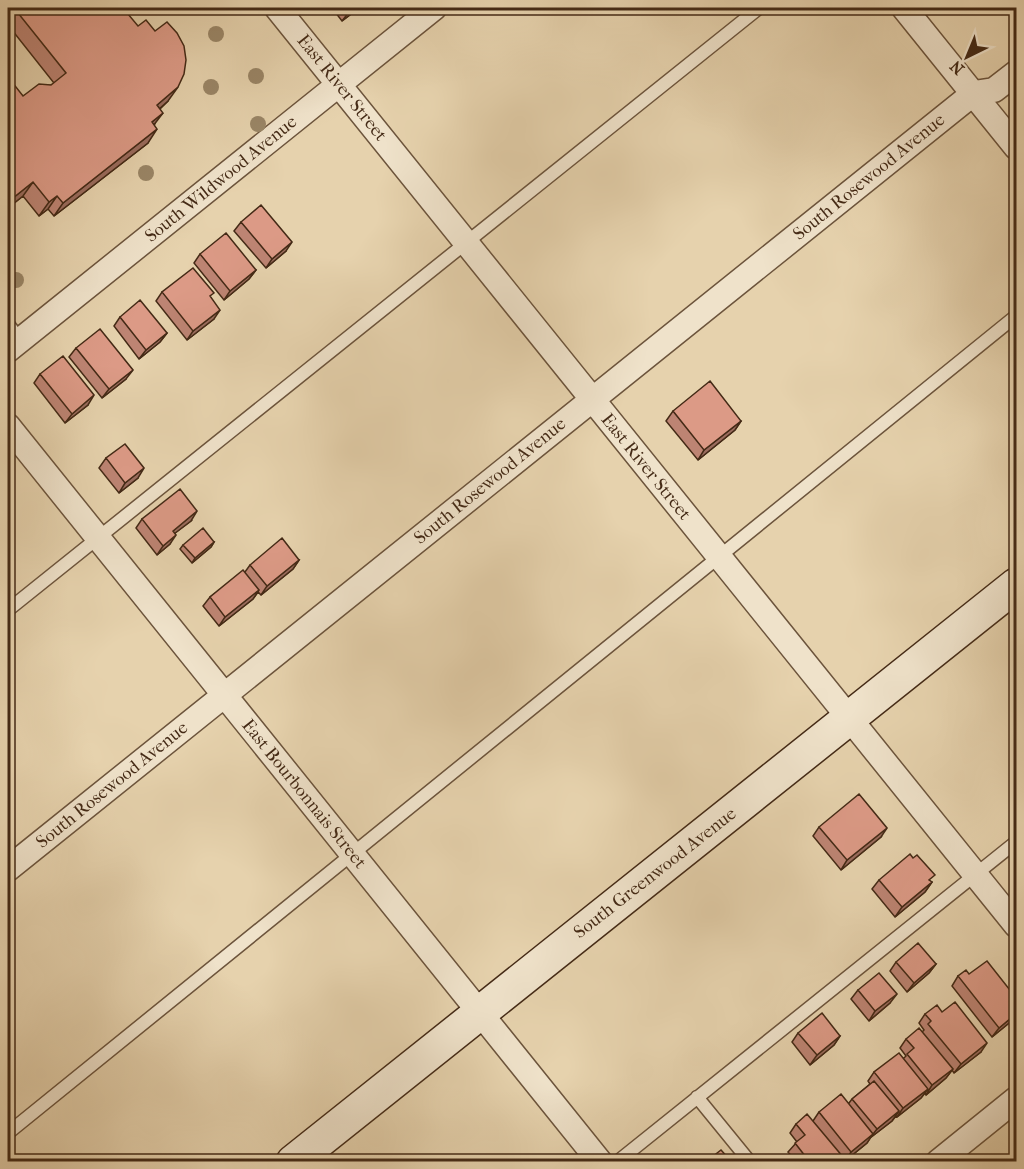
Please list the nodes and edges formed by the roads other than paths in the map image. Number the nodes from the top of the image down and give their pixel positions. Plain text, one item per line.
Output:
1 (277, 8) edge
2 (434, 8) edge
3 (759, 8) edge
4 (904, 8) edge
5 (1017, 73) edge
6 (339, 85) junction
7 (974, 93) junction
8 (1017, 147) edge
9 (466, 243) junction
10 (1017, 316) edge
11 (12, 338) edge
12 (592, 399) junction
13 (8, 426) edge
14 (98, 537) junction
15 (718, 557) junction
16 (1017, 585) edge
17 (8, 609) edge
18 (224, 695) junction
19 (849, 719) junction
20 (1017, 842) edge
21 (352, 854) junction
22 (8, 869) edge
23 (975, 874) junction
24 (1017, 925) edge
25 (479, 1012) junction
26 (697, 1098) junction
27 (1017, 1099) edge
28 (8, 1132) edge
29 (293, 1161) edge
30 (600, 1161) edge
31 (617, 1161) edge
32 (750, 1161) edge
33 (938, 1161) edge

1 - 6 street, East River Street
2 - 6 street, South Wildwood Avenue
3 - 9 lane
4 - 7 street
5 - 7 street
6 - 9 street, East River Street
6 - 11 street, South Wildwood Avenue
7 - 8 street
7 - 12 street, South Rosewood Avenue
9 - 12 street, East River Street
9 - 14 lane
10 - 15 lane
12 - 15 street, East River Street
12 - 18 street, South Rosewood Avenue
13 - 14 street, East Bourbonnais Street
14 - 17 lane
14 - 18 street, East Bourbonnais Street
15 - 19 street, East River Street
15 - 21 lane
16 - 19 street, South Greenwood Avenue
18 - 21 street, East Bourbonnais Street
18 - 22 street, South Rosewood Avenue
19 - 23 street, East River Street
19 - 25 street, South Greenwood Avenue
20 - 23 lane
21 - 25 street, East Bourbonnais Street
21 - 28 lane
23 - 24 street, East River Street
23 - 26 lane
25 - 29 street, South Greenwood Avenue
25 - 30 street, East Bourbonnais Street
26 - 31 lane
26 - 32 lane
27 - 33 street

